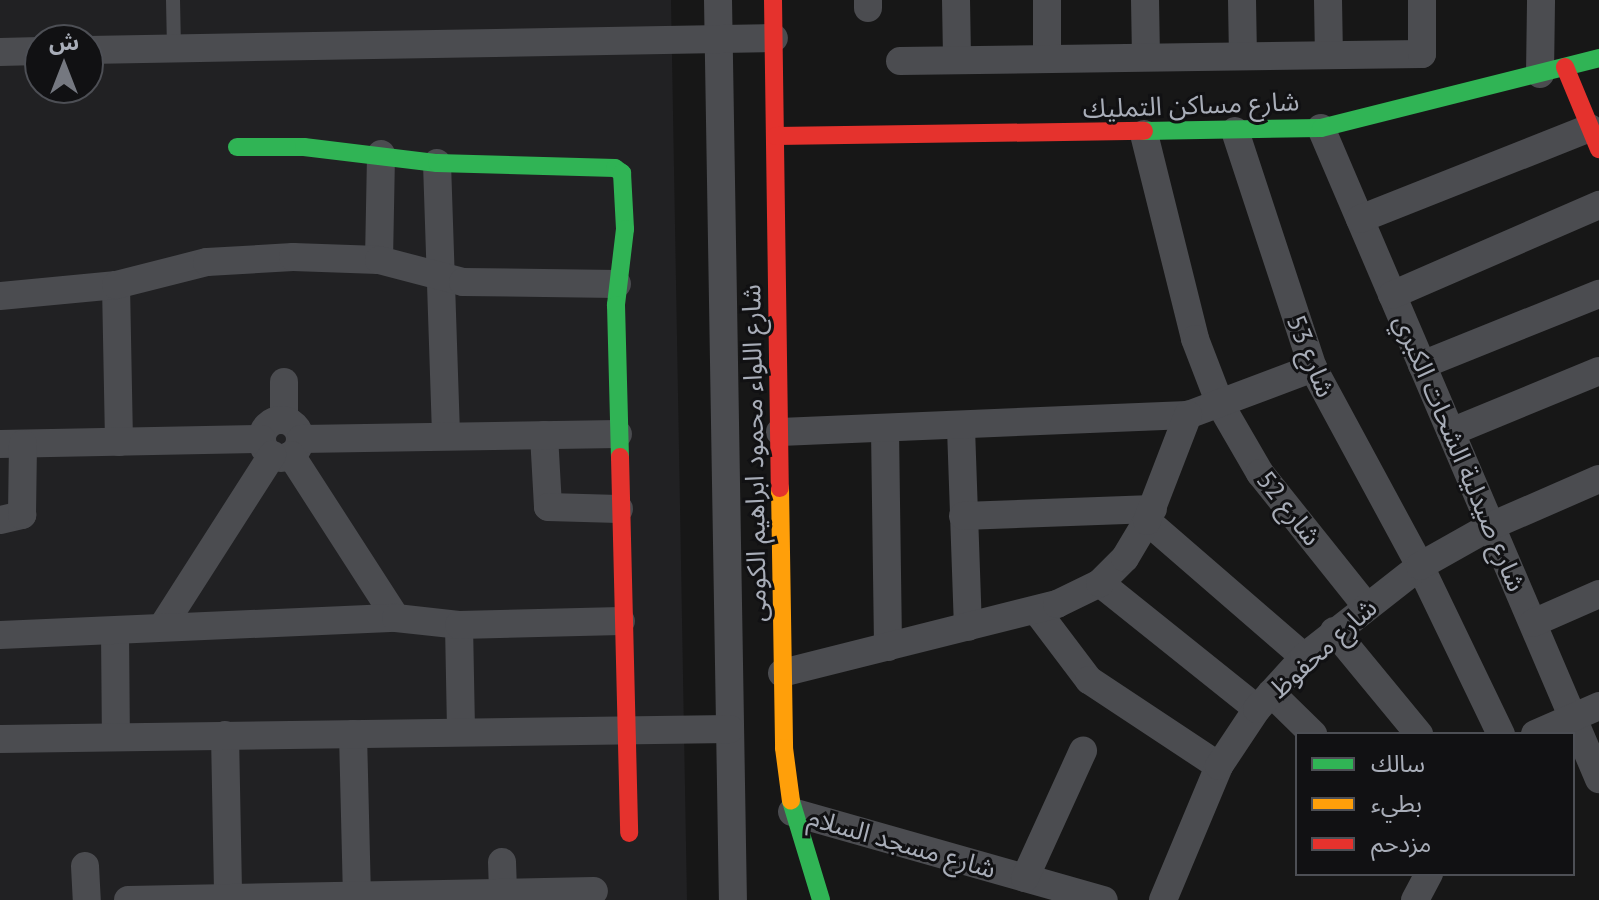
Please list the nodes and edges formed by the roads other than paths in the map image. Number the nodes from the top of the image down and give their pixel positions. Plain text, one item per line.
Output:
1 (173, 0) edge
2 (718, 0) edge
3 (773, 0) edge
4 (956, 0) edge
5 (1047, 0) edge
6 (1145, 0) edge
7 (1242, 0) edge
8 (1328, 0) edge
9 (1422, 0) edge
10 (1541, 0) edge
11 (774, 38) junction
12 (719, 39) junction
13 (174, 49) junction
14 (104, 50) edge
15 (24, 51) edge
16 (0, 52) edge
17 (1329, 55) junction
18 (1243, 56) junction
19 (1146, 57) junction
20 (1599, 58) edge
21 (1047, 59) junction
22 (957, 60) junction
23 (900, 61) dead end
24 (1552, 71) junction
25 (1321, 128) junction
26 (1235, 131) junction
27 (1144, 134) junction
28 (776, 136) junction
29 (1595, 138) edge
30 (237, 147) dead end
31 (381, 154) junction
32 (437, 163) junction
33 (1599, 205) edge
34 (1360, 219) junction
35 (379, 260) junction
36 (442, 279) junction
37 (617, 284) junction
38 (116, 285) junction
39 (1599, 294) edge
40 (1392, 295) junction
41 (0, 296) edge
42 (1422, 365) junction
43 (1313, 368) junction
44 (1599, 371) edge
45 (284, 382) dead end
46 (1220, 404) junction
47 (1188, 415) junction
48 (961, 428) junction
49 (885, 430) junction
50 (780, 432) junction
51 (1451, 432) junction
52 (618, 434) junction
53 (544, 435) junction
54 (446, 436) junction
55 (119, 442) junction
56 (282, 442) junction
57 (11, 444) edge
58 (1599, 479) edge
59 (619, 509) junction
60 (1150, 515) junction
61 (963, 516) junction
62 (0, 520) edge
63 (1491, 526) junction
64 (1420, 566) junction
65 (1100, 583) junction
66 (1599, 594) edge
67 (1366, 606) junction
68 (1036, 610) junction
69 (396, 618) junction
70 (621, 621) junction
71 (1533, 623) junction
72 (164, 624) junction
73 (459, 625) junction
74 (968, 627) junction
75 (1334, 631) junction
76 (115, 632) junction
77 (0, 635) edge
78 (888, 647) junction
79 (1304, 657) junction
80 (782, 673) junction
81 (1264, 701) junction
82 (1599, 706) edge
83 (1572, 716) junction
84 (730, 729) junction
85 (625, 730) junction
86 (461, 732) junction
87 (1310, 732) edge
88 (1417, 732) edge
89 (1500, 732) edge
90 (1539, 732) edge
91 (353, 734) junction
92 (225, 735) junction
93 (116, 737) junction
94 (0, 739) edge
95 (1083, 751) dead end
96 (1219, 766) junction
97 (1599, 779) edge
98 (792, 812) junction
99 (629, 833) dead end
100 (502, 862) dead end
101 (85, 866) dead end
102 (1428, 876) edge
103 (1025, 878) junction
104 (594, 891) dead end
105 (357, 895) junction
106 (729, 895) edge
107 (503, 896) edge
108 (228, 898) junction
109 (294, 898) edge
110 (87, 900) edge
111 (128, 900) edge
112 (821, 900) edge
113 (1104, 900) edge
114 (1163, 900) edge
115 (1415, 900) edge

1 - 13 lane
2 - 12 street
3 - 11 street, شارع اللواء محمود ابراهيم الكومى
4 - 22 street
5 - 21 street
6 - 19 street
7 - 18 street
8 - 17 street
9 - 17 street
10 - 24 street
11 - 12 street
11 - 28 street, شارع اللواء محمود ابراهيم الكومى
12 - 13 street
12 - 84 street
13 - 14 street
15 - 16 street
17 - 18 street
18 - 19 street
19 - 21 street
20 - 24 street, شارع مساكن التمليك
21 - 22 street
22 - 23 street
24 - 25 street, شارع مساكن التمليك
24 - 29 street
25 - 26 street, شارع مساكن التمليك
25 - 34 street, شارع صيدلية الشحات الكبري
26 - 27 street, شارع مساكن التمليك
26 - 43 street, شارع 53
27 - 28 street, شارع مساكن التمليك
27 - 46 street, شارع 52
28 - 50 street, شارع اللواء محمود ابراهيم الكومى
29 - 34 street
30 - 31 street
31 - 32 street
31 - 35 street
32 - 36 street
32 - 37 street
33 - 40 street
34 - 40 street, شارع صيدلية الشحات الكبري
35 - 36 street
35 - 38 street
36 - 37 street
36 - 54 street
37 - 52 street
38 - 41 street
38 - 55 street
39 - 42 street
40 - 42 street, شارع صيدلية الشحات الكبري
42 - 51 street, شارع صيدلية الشحات الكبري
43 - 46 street
43 - 64 street, شارع 53
44 - 51 street
45 - 56 street
46 - 47 street
46 - 67 street, شارع 52
47 - 48 street
47 - 60 street
48 - 49 street
48 - 61 street
49 - 50 street
49 - 78 street
50 - 80 street, شارع اللواء محمود ابراهيم الكومى
51 - 63 street, شارع صيدلية الشحات الكبري
52 - 53 street
52 - 59 street
53 - 54 street
53 - 59 street
54 - 56 street
55 - 56 street
55 - 57 street
56 - 69 street
56 - 72 street
57 - 62 street
58 - 63 street, شارع محفوظ
59 - 70 street
60 - 61 street
60 - 65 street
60 - 79 street
61 - 74 street
63 - 64 street, شارع محفوظ
63 - 71 street, شارع صيدلية الشحات الكبري
64 - 67 street, شارع محفوظ
64 - 89 street, شارع 53
65 - 68 street
65 - 81 street
66 - 71 street
67 - 75 street, شارع محفوظ
68 - 74 street
68 - 96 street
69 - 72 street
69 - 73 street
70 - 73 street
70 - 85 street
71 - 83 street, شارع صيدلية الشحات الكبري
72 - 76 street
73 - 86 street
74 - 78 street
75 - 79 street, شارع محفوظ
75 - 88 street
76 - 77 street
76 - 93 street
78 - 80 street
79 - 81 street, شارع محفوظ
80 - 98 street, شارع اللواء محمود ابراهيم الكومى
81 - 87 street
81 - 96 street, شارع محفوظ
82 - 83 street
83 - 90 street
83 - 97 street, شارع صيدلية الشحات الكبري
84 - 85 street
84 - 106 street
85 - 86 street
85 - 99 street
86 - 91 street
91 - 92 street
91 - 105 street
92 - 93 street
92 - 108 street
93 - 94 street
95 - 103 street
96 - 114 street, شارع محفوظ
98 - 103 street, شارع مسجد السلام
98 - 112 street, شارع اللواء محمود ابراهيم الكومى
100 - 107 street
101 - 110 street
102 - 115 street
103 - 113 street, شارع مسجد السلام
104 - 107 street
105 - 107 street
105 - 109 street
108 - 109 street
108 - 111 street

